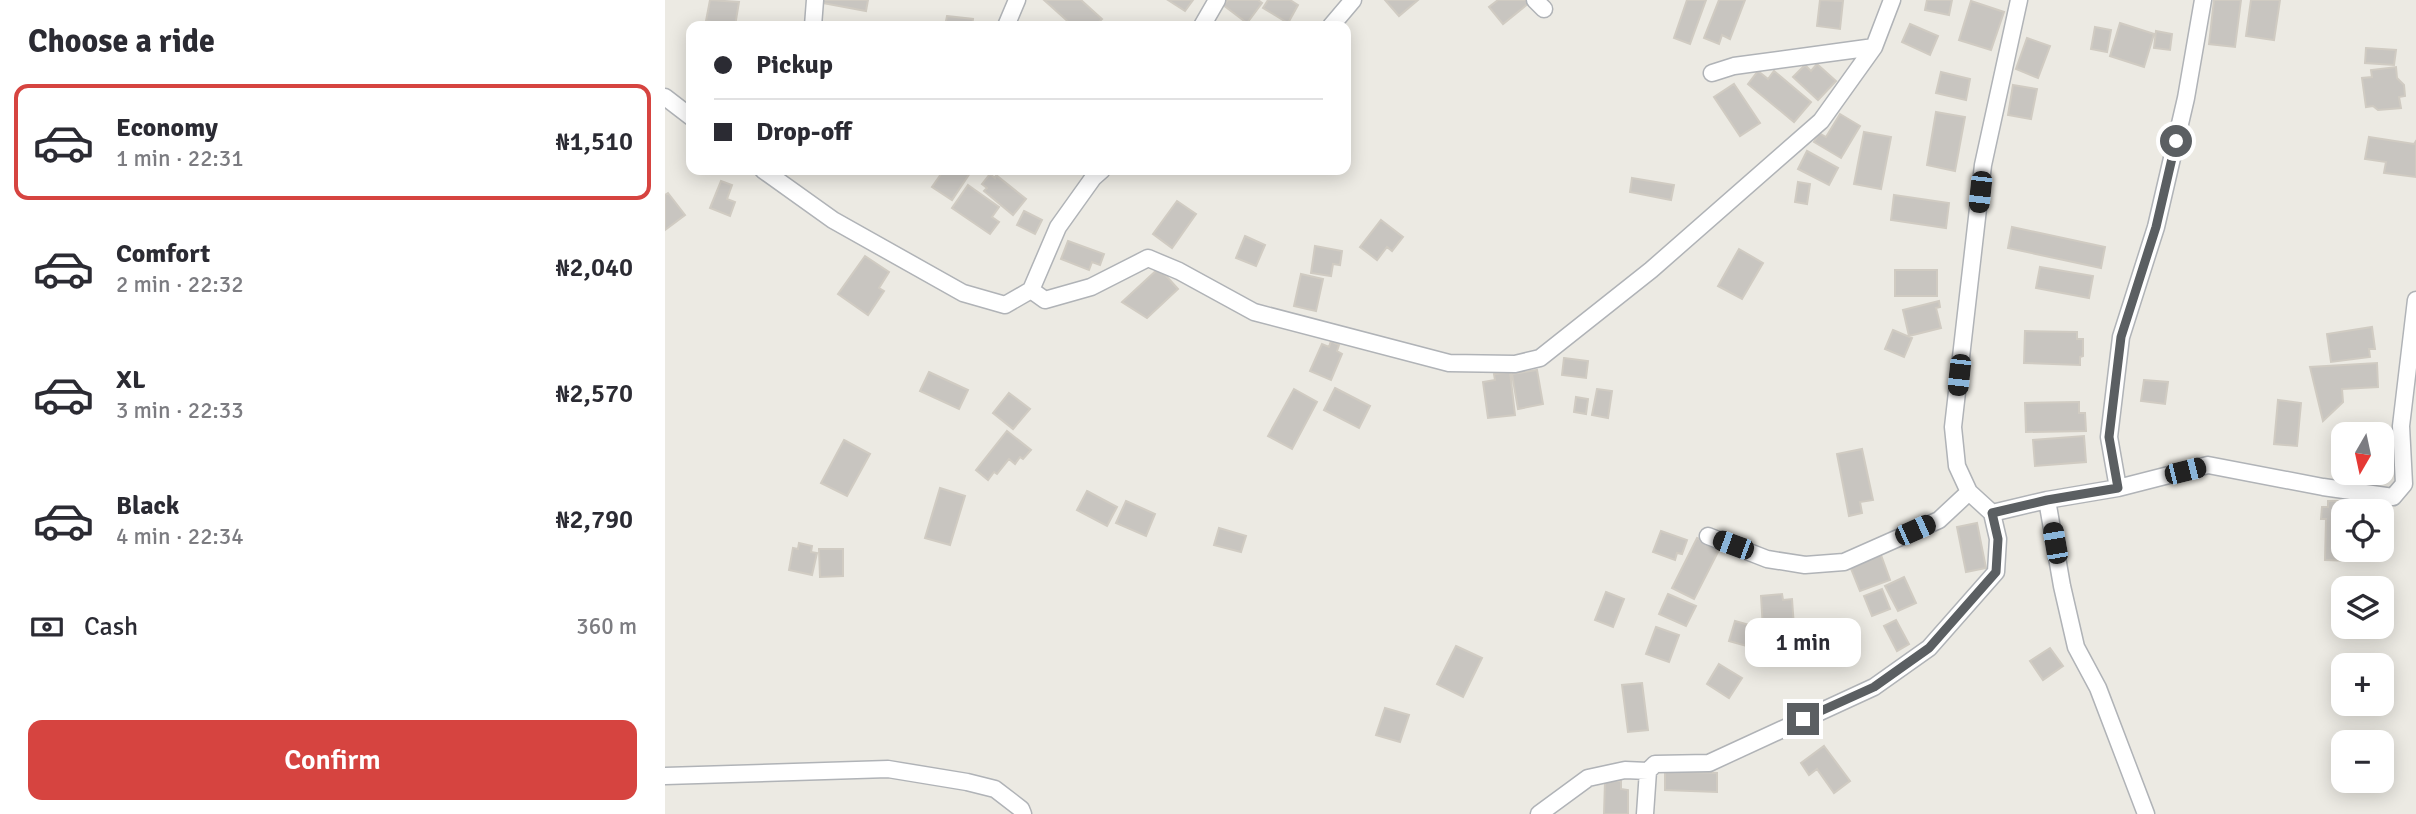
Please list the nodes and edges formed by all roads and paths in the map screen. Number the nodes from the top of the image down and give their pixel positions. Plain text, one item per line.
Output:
1 (815, 0) edge
2 (1017, 0) edge
3 (1217, 0) edge
4 (1353, 0) edge
5 (1892, 0) edge
6 (2019, 0) edge
7 (2203, 0) edge
8 (813, 21) edge
9 (1008, 21) edge
10 (1205, 21) edge
11 (1335, 21) edge
12 (1874, 47) junction
13 (1711, 73) dead end
14 (665, 97) edge
15 (686, 113) edge
16 (769, 175) edge
17 (1097, 175) edge
18 (1031, 290) junction
19 (2416, 300) edge
20 (2118, 488) junction
21 (1969, 492) junction
22 (2047, 500) junction
23 (1992, 513) junction
24 (1708, 536) dead end
25 (1648, 771) junction
26 (665, 776) edge
27 (1023, 814) edge
28 (1539, 814) edge
29 (1645, 814) edge
30 (2146, 814) edge

1 - 8 street
2 - 9 street
3 - 10 street
4 - 11 street
5 - 12 street
6 - 21 street
7 - 20 street
12 - 13 street
12 - 18 street
14 - 15 street
16 - 18 street
17 - 18 street
19 - 20 street
20 - 22 street
21 - 23 street
21 - 24 street
22 - 23 street
22 - 30 street
23 - 25 street
25 - 28 street
25 - 29 street
26 - 27 street

